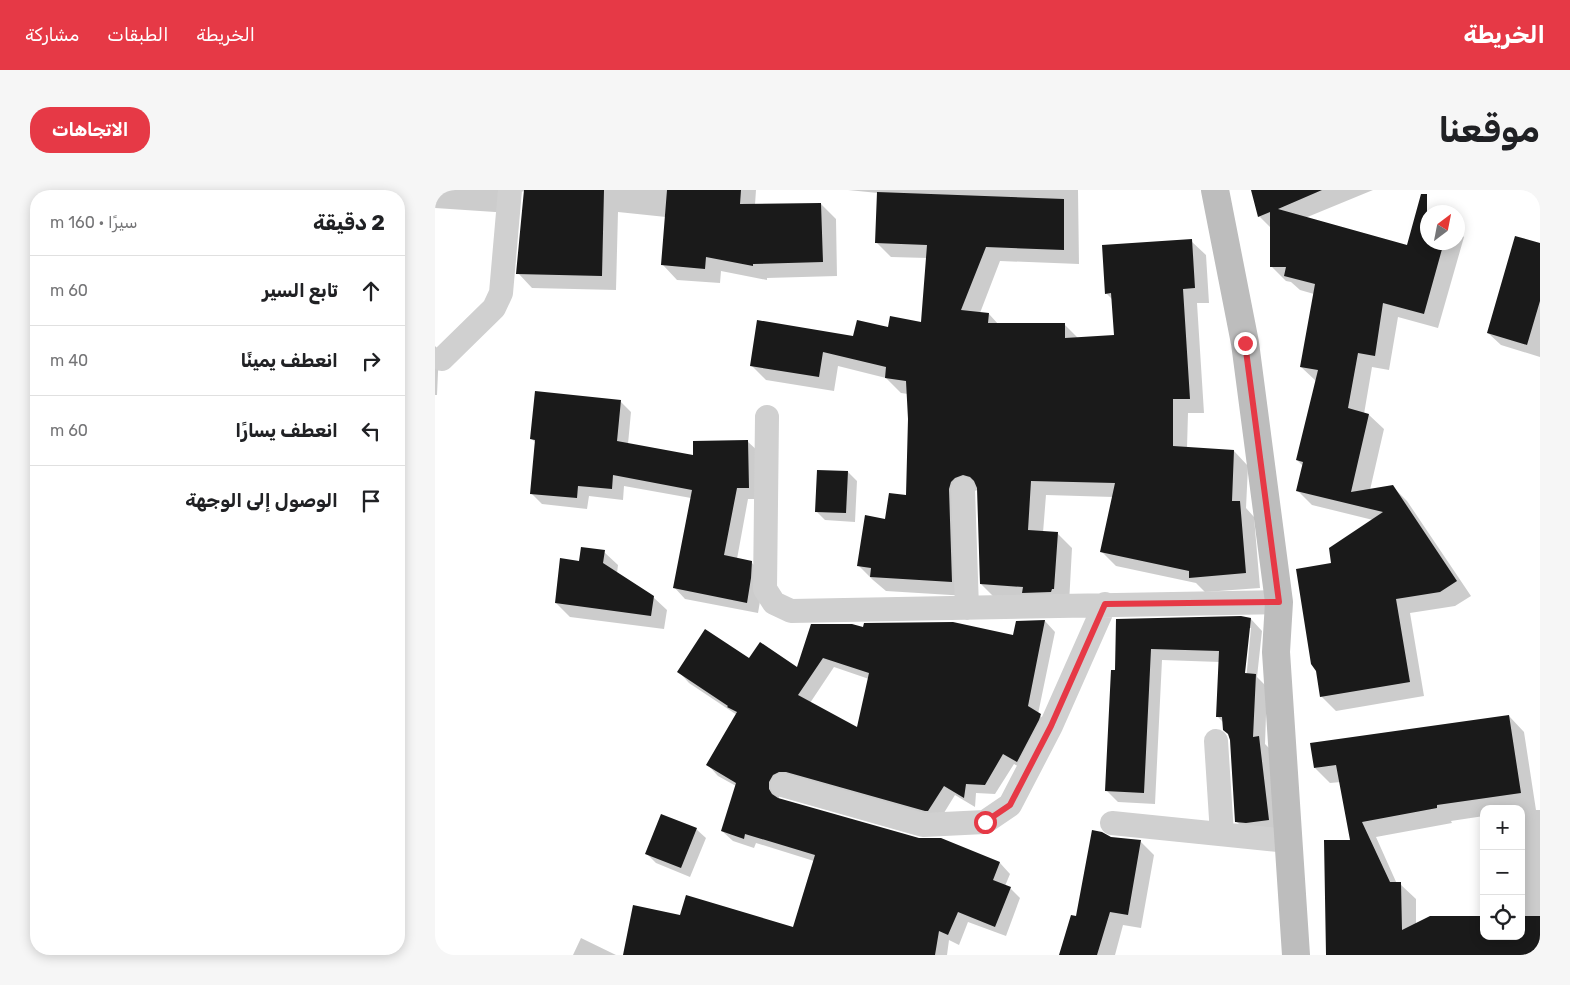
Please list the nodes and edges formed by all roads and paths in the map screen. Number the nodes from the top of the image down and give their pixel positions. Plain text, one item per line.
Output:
1 (510, 190) edge
2 (1215, 190) edge
3 (442, 359) dead end
4 (767, 417) dead end
5 (963, 489) dead end
6 (1279, 602) junction
7 (1105, 604) junction
8 (967, 608) junction
9 (1216, 741) dead end
10 (782, 785) dead end
11 (1112, 822) dead end
12 (1222, 834) junction
13 (1288, 841) junction
14 (1296, 955) edge

1 - 3 street
2 - 6 main road
4 - 8 street
5 - 8 street
6 - 7 street
6 - 13 main road
7 - 8 street
7 - 10 street
9 - 12 street
11 - 12 street
12 - 13 street
13 - 14 main road

